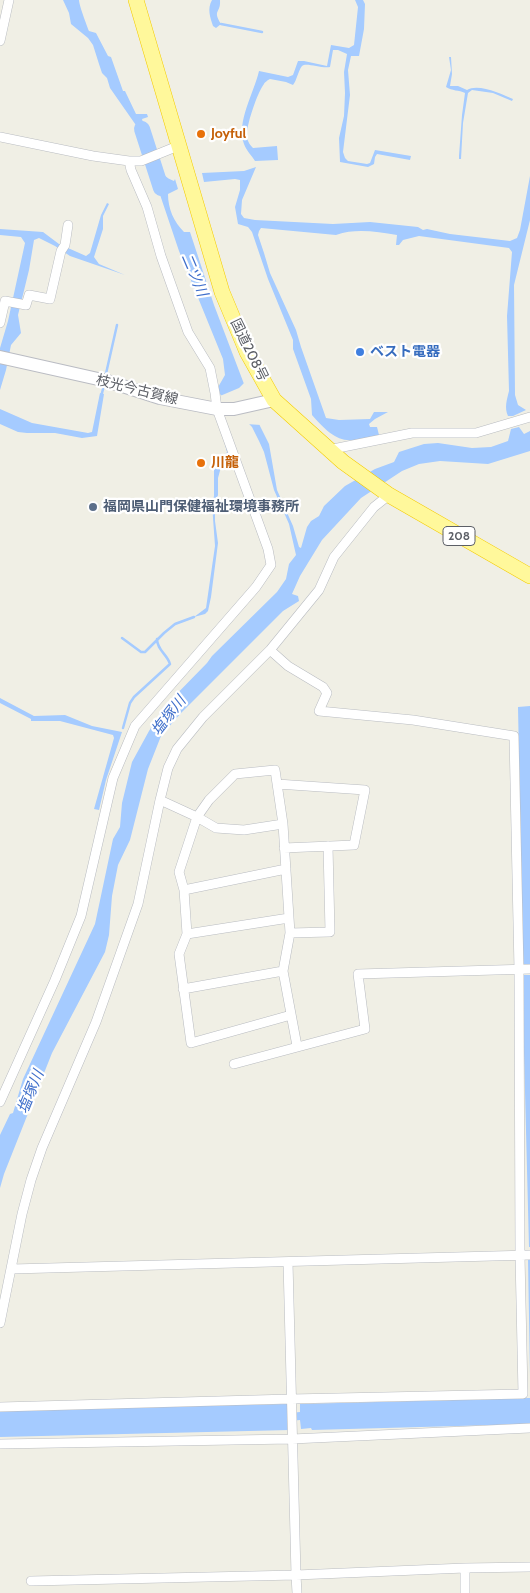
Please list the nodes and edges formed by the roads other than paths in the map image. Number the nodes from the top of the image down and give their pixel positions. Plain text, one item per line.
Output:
1 (9, 0) edge
2 (136, 0) edge
3 (0, 41) edge
4 (0, 137) edge
5 (178, 146) junction
6 (129, 161) junction
7 (68, 225) dead end
8 (0, 323) edge
9 (5, 358) edge
10 (274, 400) junction
11 (221, 409) junction
12 (530, 417) edge
13 (328, 450) junction
14 (389, 496) junction
15 (530, 576) edge
16 (270, 650) junction
17 (277, 784) junction
18 (160, 800) junction
19 (197, 817) junction
20 (283, 824) junction
21 (328, 846) junction
22 (284, 848) junction
23 (286, 869) junction
24 (184, 890) junction
25 (289, 918) junction
26 (290, 933) junction
27 (187, 934) junction
28 (519, 970) junction
29 (530, 970) edge
30 (283, 971) junction
31 (184, 989) junction
32 (291, 1015) junction
33 (297, 1046) junction
34 (234, 1064) dead end
35 (0, 1102) edge
36 (530, 1255) edge
37 (520, 1256) junction
38 (288, 1262) junction
39 (12, 1269) junction
40 (0, 1323) edge
41 (291, 1398) junction
42 (0, 1406) edge
43 (530, 1428) edge
44 (292, 1439) junction
45 (0, 1444) edge
46 (530, 1567) edge
47 (465, 1568) junction
48 (296, 1575) junction
49 (31, 1581) dead end
50 (297, 1593) edge
51 (465, 1593) edge

1 - 3 street
2 - 5 highway, 国道208号 / 208
4 - 6 street
5 - 6 street
5 - 10 highway, 国道208号 / 208
6 - 11 street
7 - 8 street
9 - 11 main road, 枝光今古賀線
10 - 11 main road, 枝光今古賀線
10 - 13 highway, 国道208号 / 208
11 - 35 street
12 - 13 street
13 - 14 highway, 国道208号 / 208
14 - 15 highway, 国道208号 / 208
14 - 16 street
16 - 18 street
16 - 28 street
17 - 19 street
17 - 20 street
17 - 21 street
18 - 19 street
18 - 39 street
19 - 20 street
19 - 24 street
20 - 22 street
21 - 22 street
21 - 26 street
22 - 23 street
23 - 24 street
23 - 25 street
24 - 27 street
25 - 26 street
25 - 27 street
26 - 30 street
27 - 31 street
28 - 29 street
28 - 33 street
28 - 37 street
30 - 31 street
30 - 32 street
31 - 32 street
32 - 33 street
33 - 34 street
36 - 37 street
37 - 38 street
37 - 41 street
38 - 39 street
38 - 41 street
39 - 40 street
41 - 42 street
41 - 44 street
43 - 44 street
44 - 45 street
44 - 48 street
46 - 47 street
47 - 48 street
47 - 51 street
48 - 49 street
48 - 50 street

